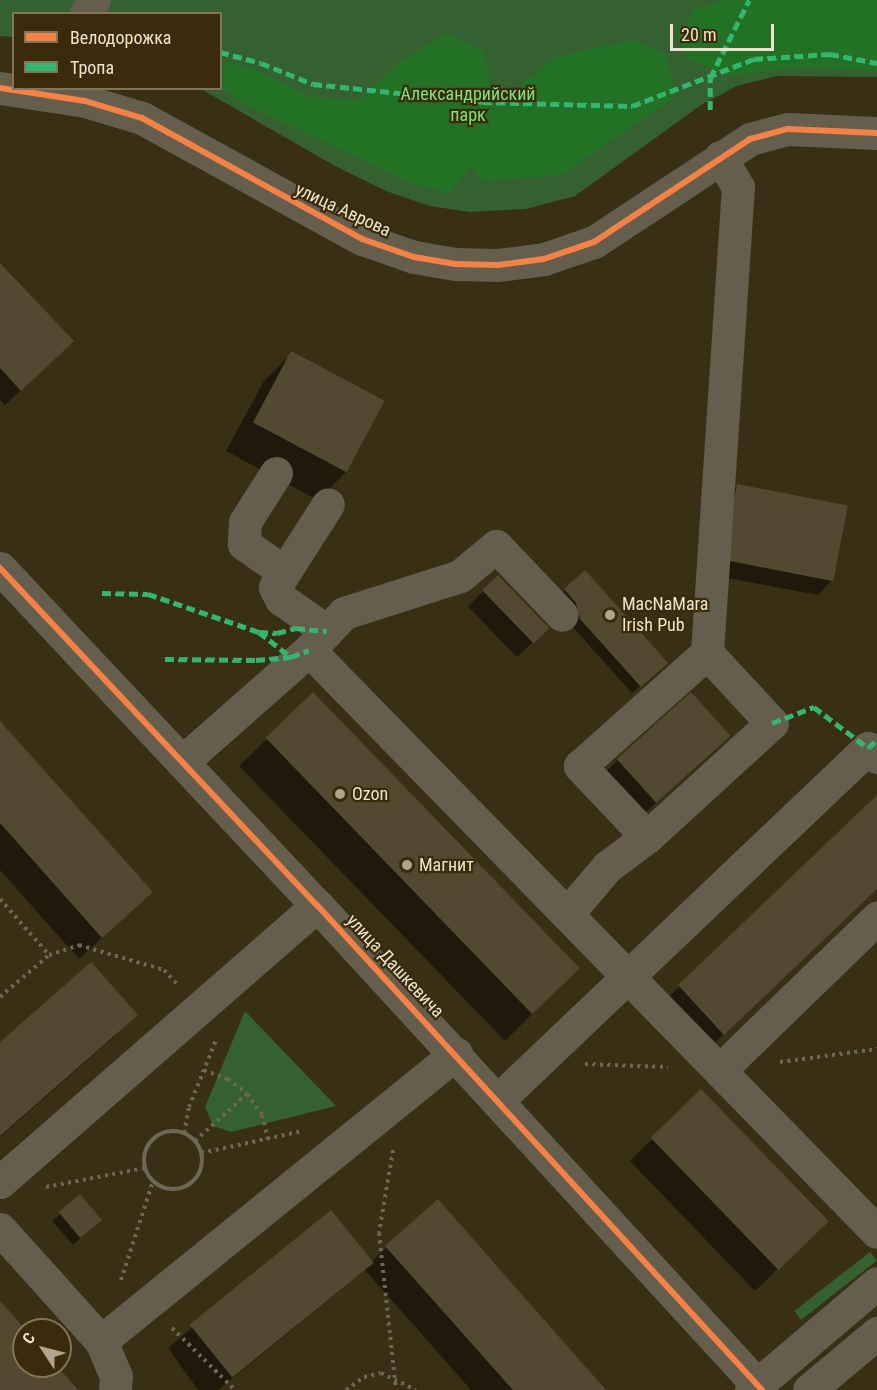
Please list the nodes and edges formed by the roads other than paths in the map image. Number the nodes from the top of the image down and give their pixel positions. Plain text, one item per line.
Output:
1 (44, 91) edge
2 (877, 133) edge
3 (720, 157) junction
4 (276, 473) dead end
5 (328, 504) dead end
6 (0, 568) edge
7 (284, 572) junction
8 (562, 615) dead end
9 (318, 641) junction
10 (706, 653) junction
11 (877, 757) edge
12 (182, 762) junction
13 (646, 837) junction
14 (317, 904) junction
15 (567, 914) junction
16 (877, 918) edge
17 (630, 977) junction
18 (456, 1054) junction
19 (720, 1070) junction
20 (497, 1101) junction
21 (5, 1177) edge
22 (0, 1228) edge
23 (877, 1232) edge
24 (877, 1283) edge
25 (877, 1333) edge
26 (101, 1341) junction
27 (757, 1388) edge
28 (115, 1390) edge
29 (809, 1390) edge

1 - 3 street, улица Аврова
2 - 3 street, улица Аврова
3 - 10 street
4 - 7 street
5 - 7 street
6 - 12 street, улица Дашкевича
7 - 9 street
8 - 9 street
9 - 12 street
9 - 15 street
10 - 13 street
10 - 13 street
11 - 17 street
12 - 14 street, улица Дашкевича
13 - 15 street
14 - 18 street, улица Дашкевича
14 - 21 street
15 - 17 street
16 - 19 street
17 - 19 street
17 - 20 street
18 - 20 street, улица Дашкевича
18 - 26 street
19 - 23 street
20 - 27 street, улица Дашкевича
22 - 26 street
24 - 27 street
25 - 29 street
26 - 28 street

